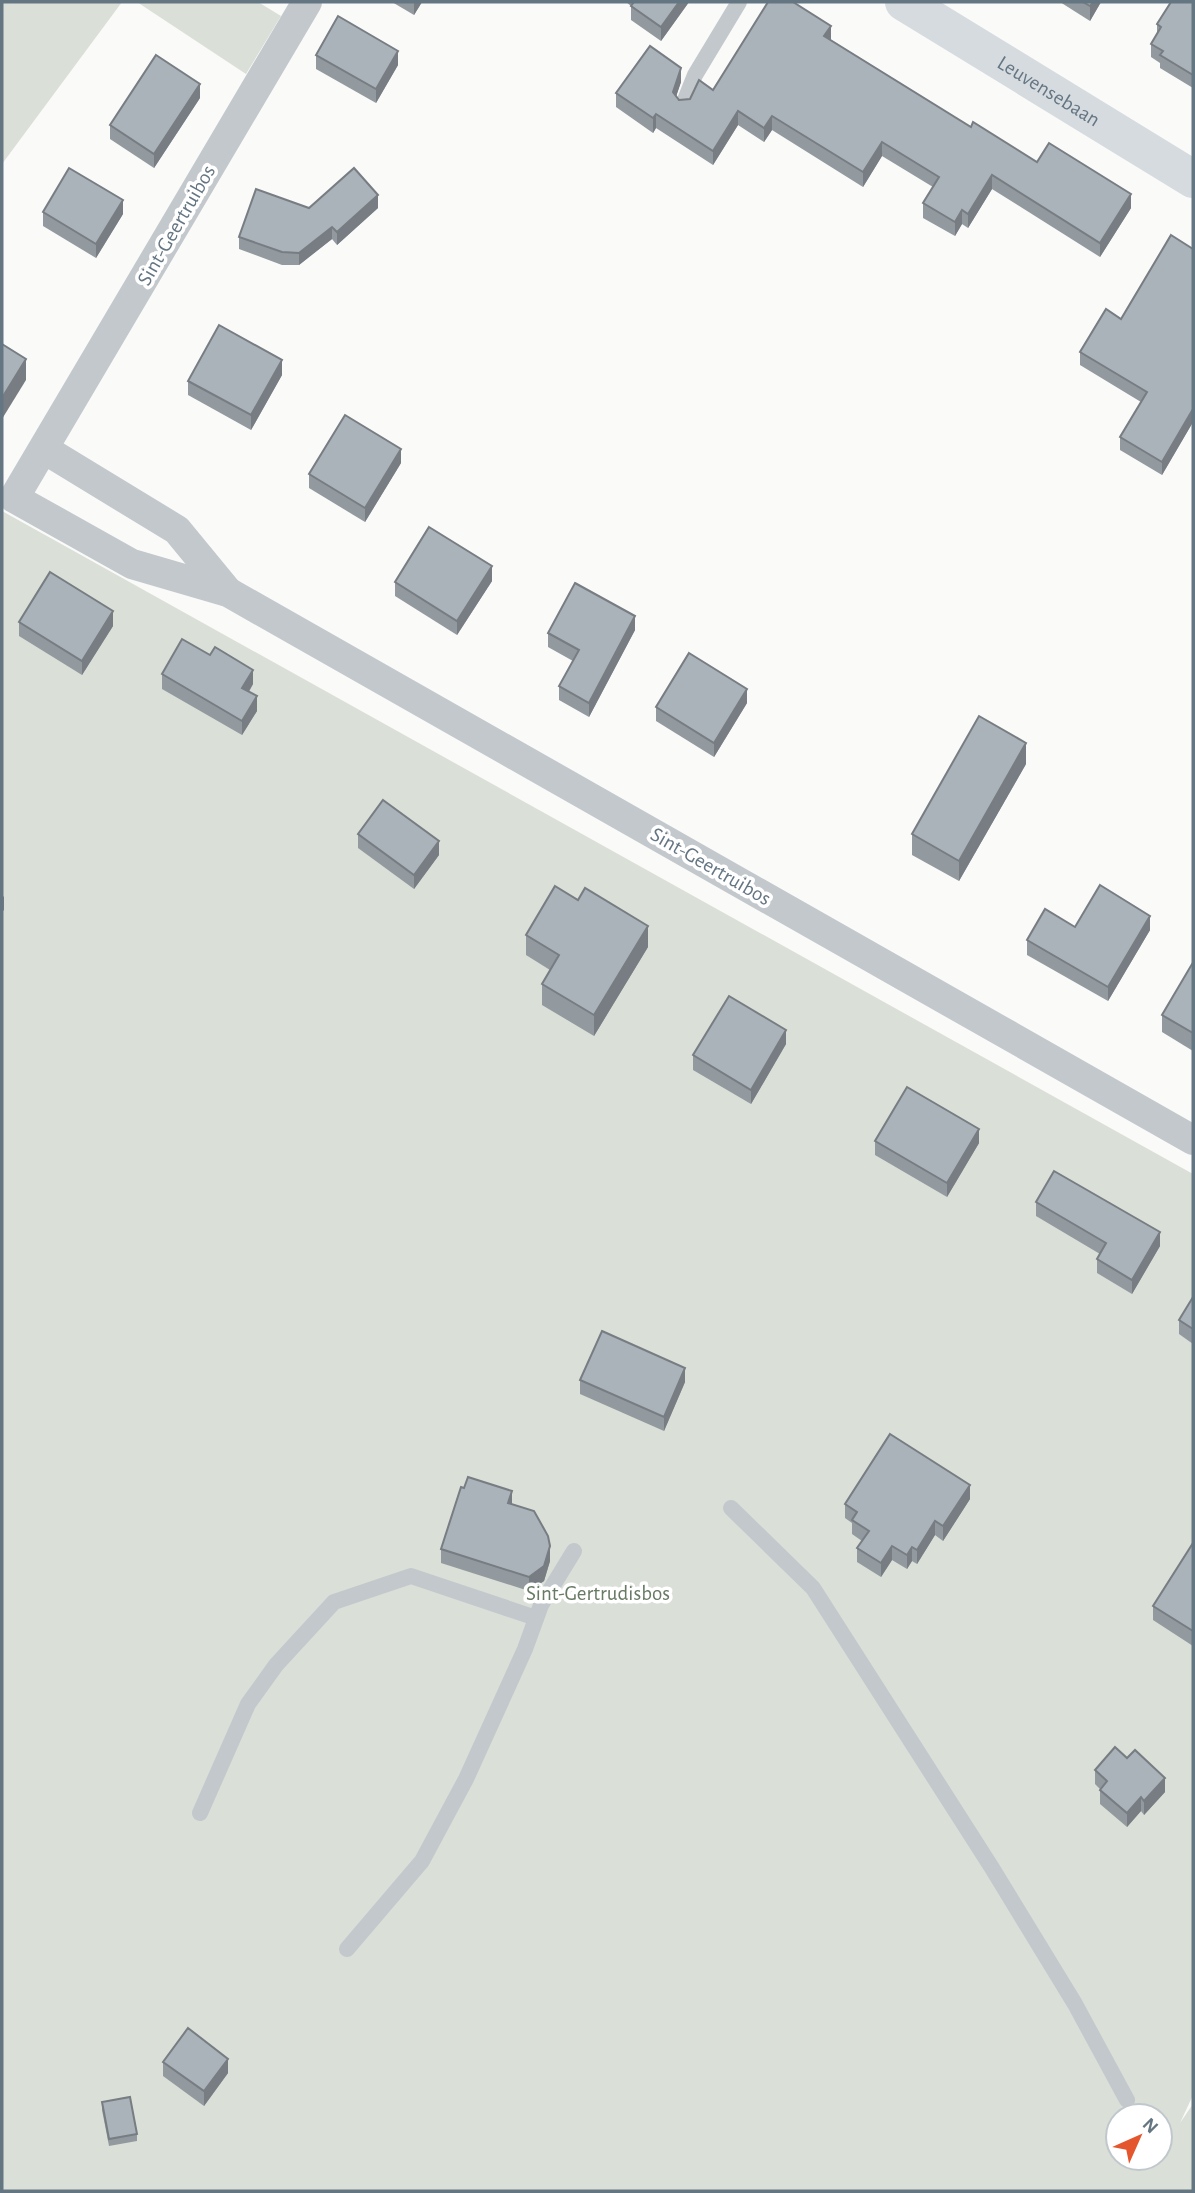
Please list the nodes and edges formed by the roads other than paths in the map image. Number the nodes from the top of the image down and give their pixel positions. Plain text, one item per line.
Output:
1 (307, 2) edge
2 (739, 2) edge
3 (904, 2) edge
4 (683, 105) edge
5 (1193, 179) edge
6 (44, 449) junction
7 (228, 592) junction
8 (1193, 1140) edge
9 (731, 1507) dead end
10 (574, 1551) dead end
11 (536, 1618) junction
12 (200, 1813) dead end
13 (347, 1949) dead end
14 (1127, 2100) dead end

1 - 6 street, Sint-Geertruibos
2 - 4 lane
3 - 5 street, Leuvensebaan
6 - 7 street, Sint-Geertruibos
6 - 7 street, Sint-Geertruibos
7 - 8 street, Sint-Geertruibos
9 - 14 lane
10 - 11 lane
11 - 12 lane
11 - 13 lane

